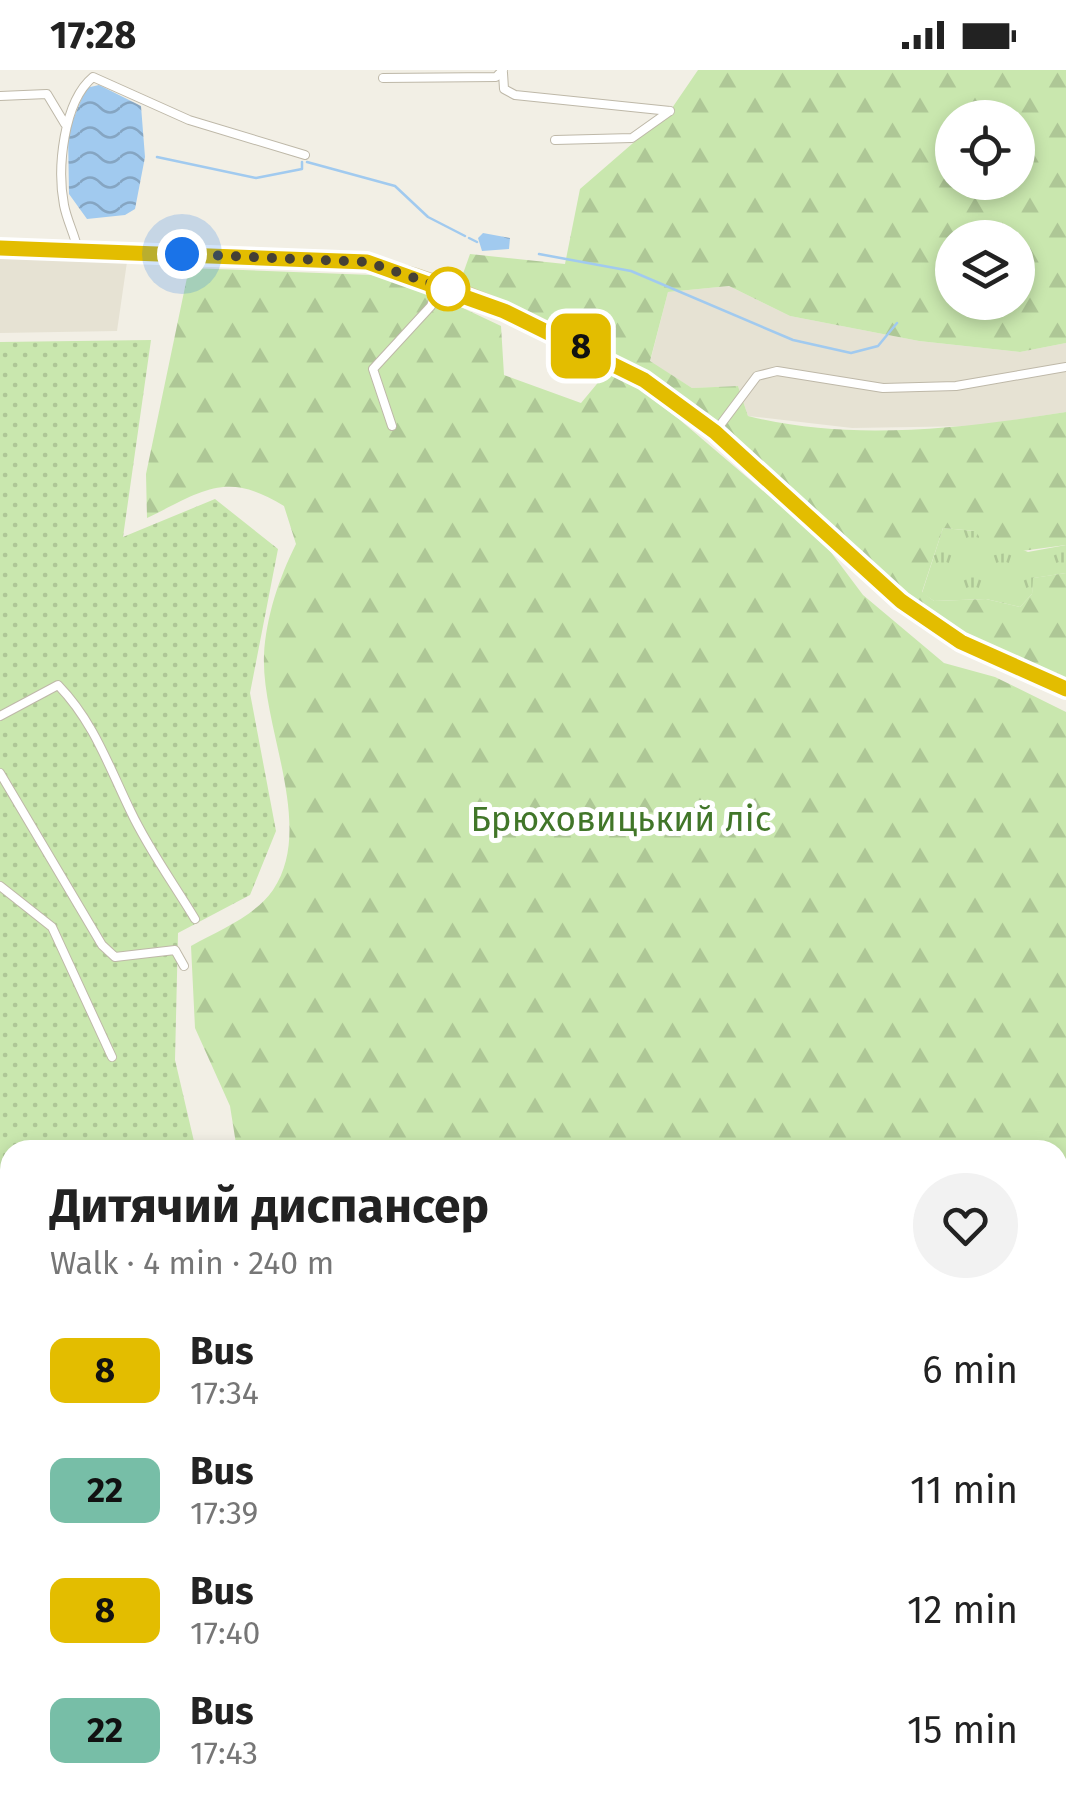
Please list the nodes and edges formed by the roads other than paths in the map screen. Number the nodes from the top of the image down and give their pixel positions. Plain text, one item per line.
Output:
1 (503, 72) edge
2 (383, 78) dead end
3 (0, 96) edge
4 (64, 124) junction
5 (555, 140) dead end
6 (305, 155) dead end
7 (0, 248) edge
8 (78, 251) junction
9 (438, 285) junction
10 (1066, 367) edge
11 (392, 426) dead end
12 (715, 432) junction
13 (1066, 689) edge
14 (0, 716) edge
15 (0, 772) edge
16 (0, 886) edge
17 (195, 919) dead end
18 (184, 966) dead end
19 (112, 1057) dead end
20 (276, 1810) edge
21 (339, 1810) edge

1 - 2 street
1 - 5 street
3 - 4 street
4 - 6 street
4 - 8 street
7 - 8 main road
8 - 9 main road
9 - 11 street
9 - 12 main road
10 - 12 street
12 - 13 main road
14 - 17 street
15 - 18 street
16 - 19 street
20 - 21 street

